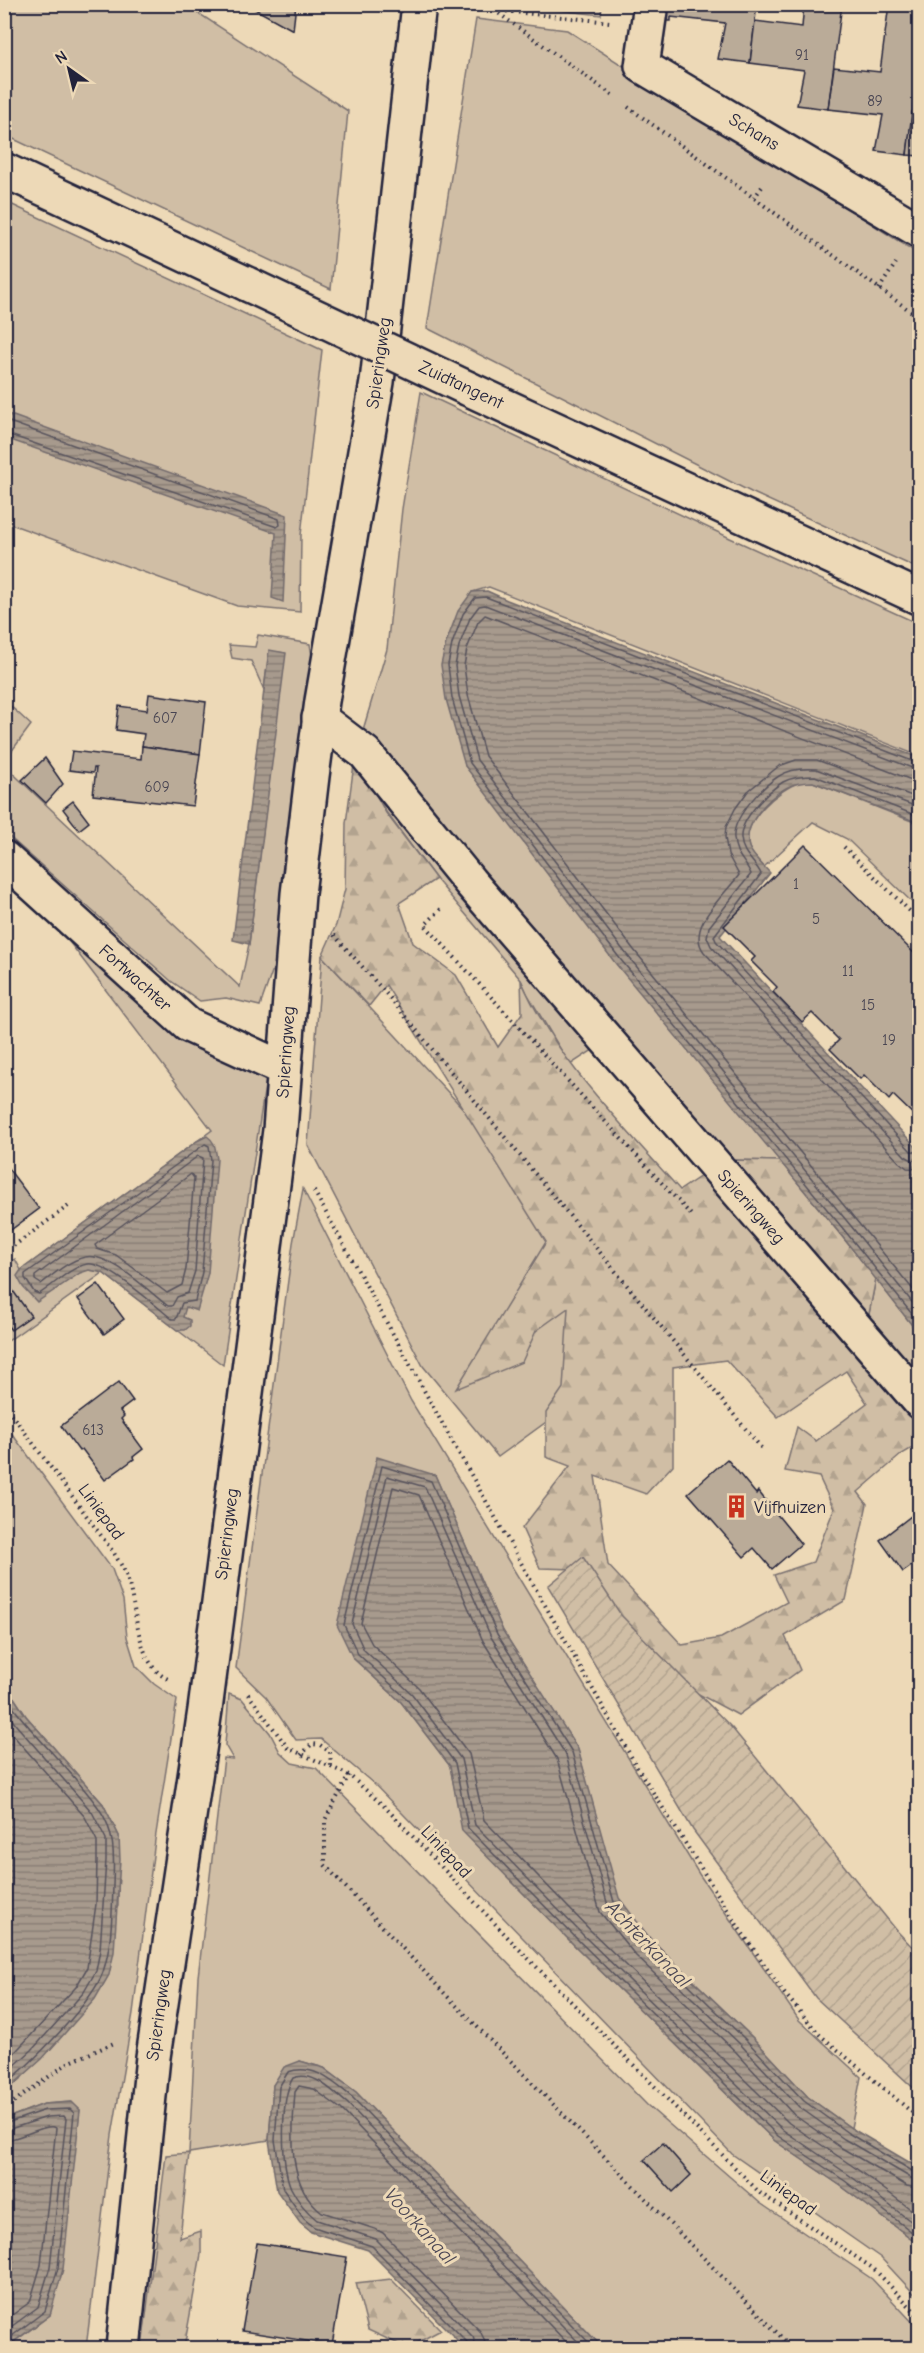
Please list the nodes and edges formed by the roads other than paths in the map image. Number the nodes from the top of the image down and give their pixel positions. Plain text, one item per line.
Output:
1 (419, 4) edge
2 (649, 16) edge
3 (4, 170) edge
4 (920, 231) edge
5 (920, 598) edge
6 (319, 718) junction
7 (4, 858) edge
8 (284, 1069) junction
9 (920, 1402) edge
10 (123, 2349) edge

1 - 6 street, Spieringweg
2 - 4 street, Schans
3 - 5 street, Zuidtangent, bridge
6 - 8 street, Spieringweg
6 - 9 street, Spieringweg
7 - 8 street, Fortwachter
8 - 10 street, Spieringweg

